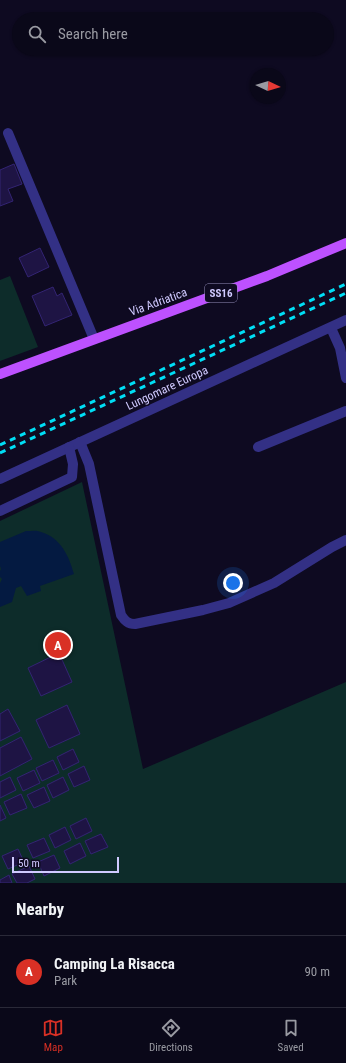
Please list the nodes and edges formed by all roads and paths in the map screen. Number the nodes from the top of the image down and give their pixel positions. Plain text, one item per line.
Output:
1 (8, 132) dead end
2 (346, 242) edge
3 (346, 320) edge
4 (331, 328) junction
5 (94, 339) junction
6 (0, 374) edge
7 (346, 378) edge
8 (346, 411) edge
9 (80, 442) junction
10 (70, 447) junction
11 (258, 447) dead end
12 (0, 479) edge
13 (0, 511) edge
14 (346, 540) edge

1 - 5 street
2 - 5 main road, Via Adriatica / SS16
3 - 4 street, Lungomare Europa
4 - 7 street
4 - 9 street, Lungomare Europa
5 - 6 main road, Via Adriatica / SS16
8 - 11 street
9 - 10 street, Lungomare Europa
9 - 14 street
10 - 12 street, Lungomare Europa
10 - 13 street

